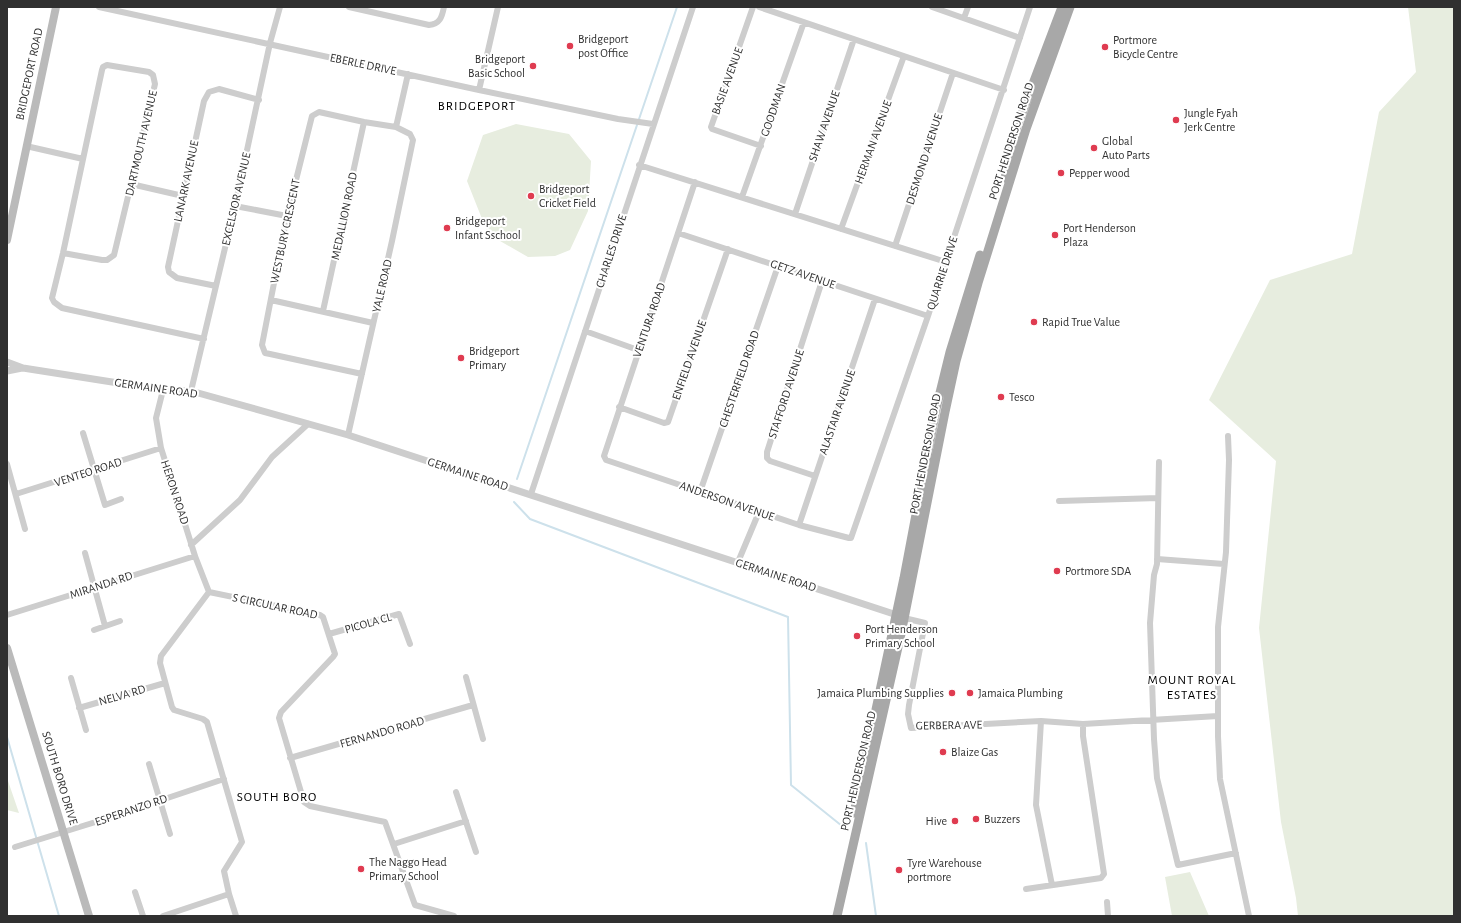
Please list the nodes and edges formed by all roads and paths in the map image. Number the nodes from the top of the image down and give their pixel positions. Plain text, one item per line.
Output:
1 (56, 7) edge
2 (99, 7) edge
3 (280, 7) edge
4 (349, 7) edge
5 (388, 7) edge
6 (444, 7) edge
7 (498, 7) edge
8 (693, 7) edge
9 (753, 7) edge
10 (759, 7) edge
11 (932, 7) edge
12 (968, 7) edge
13 (1030, 7) edge
14 (1062, 7) edge
15 (1070, 7) edge
16 (387, 15) junction
17 (964, 18) junction
18 (804, 22) junction
19 (1020, 38) junction
20 (854, 39) junction
21 (270, 44) junction
22 (904, 56) junction
23 (953, 72) junction
24 (408, 74) junction
25 (478, 90) junction
26 (1004, 90) junction
27 (258, 100) junction
28 (364, 122) junction
29 (653, 124) junction
30 (396, 127) junction
31 (412, 137) joint
32 (26, 146) junction
33 (760, 146) junction
34 (82, 159) junction
35 (639, 165) junction
36 (695, 182) junction
37 (131, 184) junction
38 (183, 196) junction
39 (742, 197) junction
40 (235, 206) junction
41 (795, 214) junction
42 (287, 216) junction
43 (9, 224) edge
44 (841, 229) junction
45 (678, 233) junction
46 (7, 240) edge
47 (896, 246) junction
48 (728, 249) junction
49 (63, 253) junction
50 (946, 262) junction
51 (778, 266) junction
52 (822, 281) junction
53 (216, 286) junction
54 (875, 299) junction
55 (271, 300) junction
56 (323, 311) junction
57 (928, 316) junction
58 (373, 323) junction
59 (584, 331) junction
60 (204, 339) junction
61 (638, 350) junction
62 (7, 362) edge
63 (23, 368) junction
64 (7, 371) edge
65 (362, 374) junction
66 (163, 390) junction
67 (191, 391) junction
68 (619, 407) junction
69 (308, 424) junction
70 (83, 432) dead end
71 (348, 435) junction
72 (1228, 436) dead end
73 (161, 448) junction
74 (604, 458) joint
75 (1159, 462) dead end
76 (7, 464) edge
77 (94, 470) junction
78 (815, 476) junction
79 (700, 492) junction
80 (16, 494) junction
81 (531, 494) junction
82 (1158, 498) junction
83 (121, 499) dead end
84 (1059, 501) dead end
85 (759, 512) junction
86 (799, 525) junction
87 (25, 529) dead end
88 (851, 538) joint
89 (191, 545) junction
90 (84, 554) dead end
91 (195, 556) junction
92 (1157, 559) junction
93 (738, 562) junction
94 (1224, 564) junction
95 (94, 587) junction
96 (209, 592) junction
97 (895, 614) junction
98 (7, 615) edge
99 (904, 618) junction
100 (120, 621) dead end
101 (105, 626) junction
102 (94, 630) dead end
103 (329, 634) junction
104 (410, 644) dead end
105 (7, 648) edge
106 (466, 677) dead end
107 (71, 678) dead end
108 (165, 683) junction
109 (473, 706) junction
110 (80, 708) junction
111 (1218, 716) junction
112 (1153, 719) junction
113 (1041, 721) junction
114 (1083, 724) junction
115 (86, 730) dead end
116 (483, 739) dead end
117 (290, 758) junction
118 (149, 764) dead end
119 (224, 779) junction
120 (456, 792) dead end
121 (160, 801) junction
122 (466, 821) junction
123 (64, 832) junction
124 (170, 834) dead end
125 (394, 844) junction
126 (15, 847) dead end
127 (476, 852) dead end
128 (1236, 853) junction
129 (1052, 885) junction
130 (1026, 889) dead end
131 (135, 892) dead end
132 (228, 894) junction
133 (1107, 902) dead end
134 (89, 916) edge
135 (143, 916) edge
136 (163, 916) edge
137 (236, 916) edge
138 (454, 916) edge
139 (831, 916) edge
140 (837, 916) edge
141 (1108, 916) edge
142 (1249, 916) edge

1 - 32 main road, BRIDGEPORT ROAD
2 - 21 street, EBERLE DRIVE
3 - 21 street, EXCELSIOR AVENUE
4 - 16 street
5 - 16 street
6 - 16 street
7 - 25 street
8 - 29 street, CHARLES DRIVE
9 - 33 street, BASIE AVENUE
10 - 18 street
11 - 17 street
12 - 17 street
13 - 19 street, QUARRIE DRIVE
14 - 97 main road, PORT HENDERSON ROAD
15 - 99 main road, PORT HENDERSON ROAD
17 - 19 street
18 - 20 street
18 - 33 street, GOODMAN
19 - 26 street, QUARRIE DRIVE
20 - 22 street
20 - 41 street, SHAW AVENUE
21 - 24 street, EBERLE DRIVE
21 - 27 street, EXCELSIOR AVENUE
22 - 23 street
22 - 44 street, HERMAN AVENUE
23 - 26 street
23 - 47 street, DESMOND AVENUE
24 - 25 street, EBERLE DRIVE
24 - 30 street
25 - 29 street, EBERLE DRIVE
26 - 50 street, QUARRIE DRIVE
27 - 38 street, LANARK AVENUE
27 - 40 street, EXCELSIOR AVENUE
28 - 30 street, WESTBURY CRESCENT
28 - 42 street, WESTBURY CRESCENT
28 - 56 street, MEDALLION ROAD
29 - 35 street, CHARLES DRIVE
30 - 31 street, WESTBURY CRESCENT
31 - 58 street, YALE ROAD
32 - 34 street
32 - 43 main road, BRIDGEPORT ROAD
33 - 39 street, GOODMAN
34 - 37 street, DARTMOUTH AVENUE
34 - 49 street, DARTMOUTH AVENUE
35 - 36 street
35 - 59 street, CHARLES DRIVE
36 - 39 street
36 - 45 street, VENTURA ROAD
37 - 38 street
37 - 49 street, DARTMOUTH AVENUE
38 - 53 street, LANARK AVENUE
39 - 41 street
40 - 42 street
40 - 53 street, EXCELSIOR AVENUE
41 - 44 street
42 - 55 street, WESTBURY CRESCENT
43 - 46 main road, BRIDGEPORT ROAD
44 - 47 street
45 - 48 street, GETZ AVENUE
45 - 61 street, VENTURA ROAD
47 - 50 street
48 - 51 street, GETZ AVENUE
48 - 68 street, ENFIELD AVENUE
49 - 60 street, DARTMOUTH AVENUE
50 - 57 street, QUARRIE DRIVE
51 - 52 street, GETZ AVENUE
51 - 79 street, CHESTERFIELD ROAD
52 - 54 street, GETZ AVENUE
52 - 78 street, STAFFORD AVENUE
53 - 60 street, EXCELSIOR AVENUE
54 - 57 street, GETZ AVENUE
54 - 78 street, ALASTAIR AVENUE
55 - 56 street
55 - 65 street, WESTBURY CRESCENT
56 - 58 street
57 - 88 street, QUARRIE DRIVE
58 - 65 street, YALE ROAD
59 - 61 street
59 - 81 street, CHARLES DRIVE
60 - 67 street, EXCELSIOR AVENUE
61 - 68 street, VENTURA ROAD
62 - 63 street, GERMAINE ROAD
63 - 64 street, GERMAINE ROAD
63 - 66 street, GERMAINE ROAD
65 - 71 street, YALE ROAD
66 - 67 street, GERMAINE ROAD
66 - 73 street, HERON ROAD
67 - 69 street, GERMAINE ROAD
68 - 74 street, VENTURA ROAD
69 - 71 street, GERMAINE ROAD
69 - 89 street
70 - 77 street
71 - 81 street, GERMAINE ROAD
72 - 94 street
73 - 77 street, VENTEO ROAD
73 - 89 street, HERON ROAD
74 - 79 street, ANDERSON AVENUE
75 - 82 street
76 - 80 street
77 - 80 street, VENTEO ROAD
77 - 83 street
78 - 86 street, ALASTAIR AVENUE
79 - 85 street, ANDERSON AVENUE
80 - 87 street
81 - 93 street, GERMAINE ROAD
82 - 84 street
82 - 92 street
85 - 86 street, ANDERSON AVENUE
85 - 93 street
86 - 88 street, ANDERSON AVENUE
89 - 91 street, HERON ROAD
90 - 95 street
91 - 95 street, MIRANDA RD
91 - 96 street, HERON ROAD
92 - 94 street
92 - 112 street
93 - 97 street, GERMAINE ROAD
94 - 111 street
95 - 98 street, MIRANDA RD
95 - 101 street
96 - 103 street, S CIRCULAR ROAD
96 - 108 street
97 - 99 street, GERMAINE ROAD
97 - 139 main road, PORT HENDERSON ROAD
99 - 113 street, GERBERA AVE
99 - 140 main road, PORT HENDERSON ROAD
100 - 101 street
101 - 102 street
103 - 104 street, PICOLA CL
103 - 117 street, S CIRCULAR ROAD
105 - 123 main road, SOUTH BORO DRIVE
106 - 109 street
107 - 110 street
108 - 110 street, NELVA RD
108 - 119 street
109 - 116 street
109 - 117 street, FERNANDO ROAD
110 - 115 street
111 - 112 street, GERBERA AVE
111 - 128 street
112 - 114 street, GERBERA AVE
112 - 128 street
113 - 114 street, GERBERA AVE
113 - 129 street
114 - 129 street
117 - 125 street, S CIRCULAR ROAD
118 - 121 street
119 - 121 street, ESPERANZO RD
119 - 132 street
120 - 122 street
121 - 123 street, ESPERANZO RD
121 - 124 street
122 - 125 street
122 - 127 street
123 - 126 street, ESPERANZO RD
123 - 134 main road, SOUTH BORO DRIVE
125 - 138 street, S CIRCULAR ROAD
128 - 142 street
129 - 130 street
131 - 135 street
132 - 136 street
132 - 137 street
133 - 141 street

